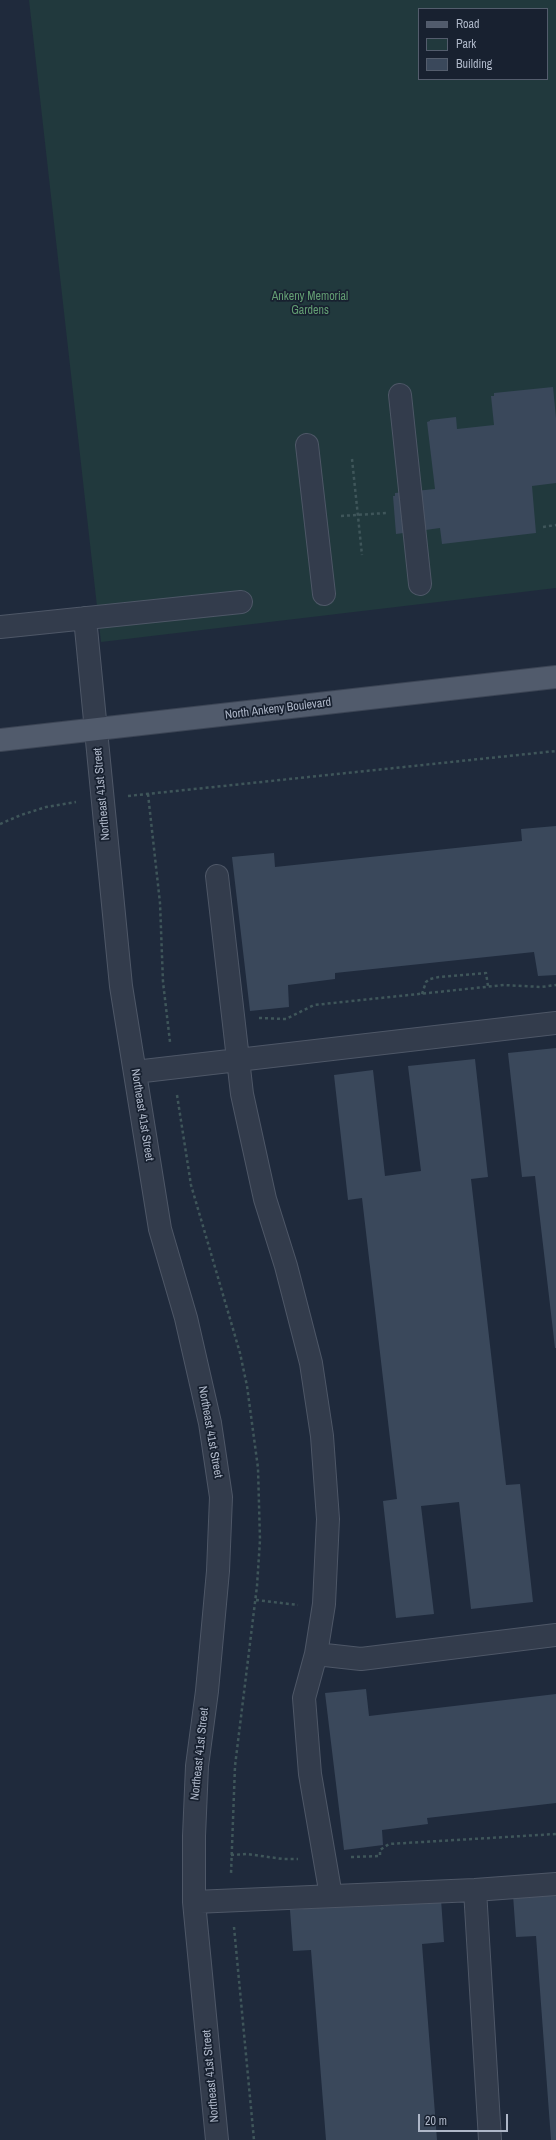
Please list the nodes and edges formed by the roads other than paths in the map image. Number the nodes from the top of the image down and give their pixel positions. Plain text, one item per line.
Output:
1 (400, 395) dead end
2 (307, 445) dead end
3 (420, 584) dead end
4 (324, 594) dead end
5 (241, 602) dead end
6 (85, 618) junction
7 (0, 627) edge
8 (556, 677) edge
9 (96, 730) junction
10 (0, 740) edge
11 (217, 876) dead end
12 (556, 1024) edge
13 (238, 1059) junction
14 (135, 1072) junction
15 (556, 1635) edge
16 (316, 1654) junction
17 (556, 1884) edge
18 (475, 1890) junction
19 (331, 1896) junction
20 (194, 1902) junction
21 (217, 2140) edge
22 (490, 2140) edge

1 - 3 street
2 - 4 street
5 - 6 street
6 - 7 street
6 - 9 street, Northeast 41st Street
8 - 9 main road, North Ankeny Boulevard
9 - 10 main road, North Ankeny Boulevard
9 - 14 street, Northeast 41st Street
11 - 13 street
12 - 13 street
13 - 14 street
13 - 16 street
14 - 20 street, Northeast 41st Street
15 - 16 street
16 - 19 street
17 - 18 street
18 - 19 street
18 - 22 street
19 - 20 street
20 - 21 street, Northeast 41st Street

